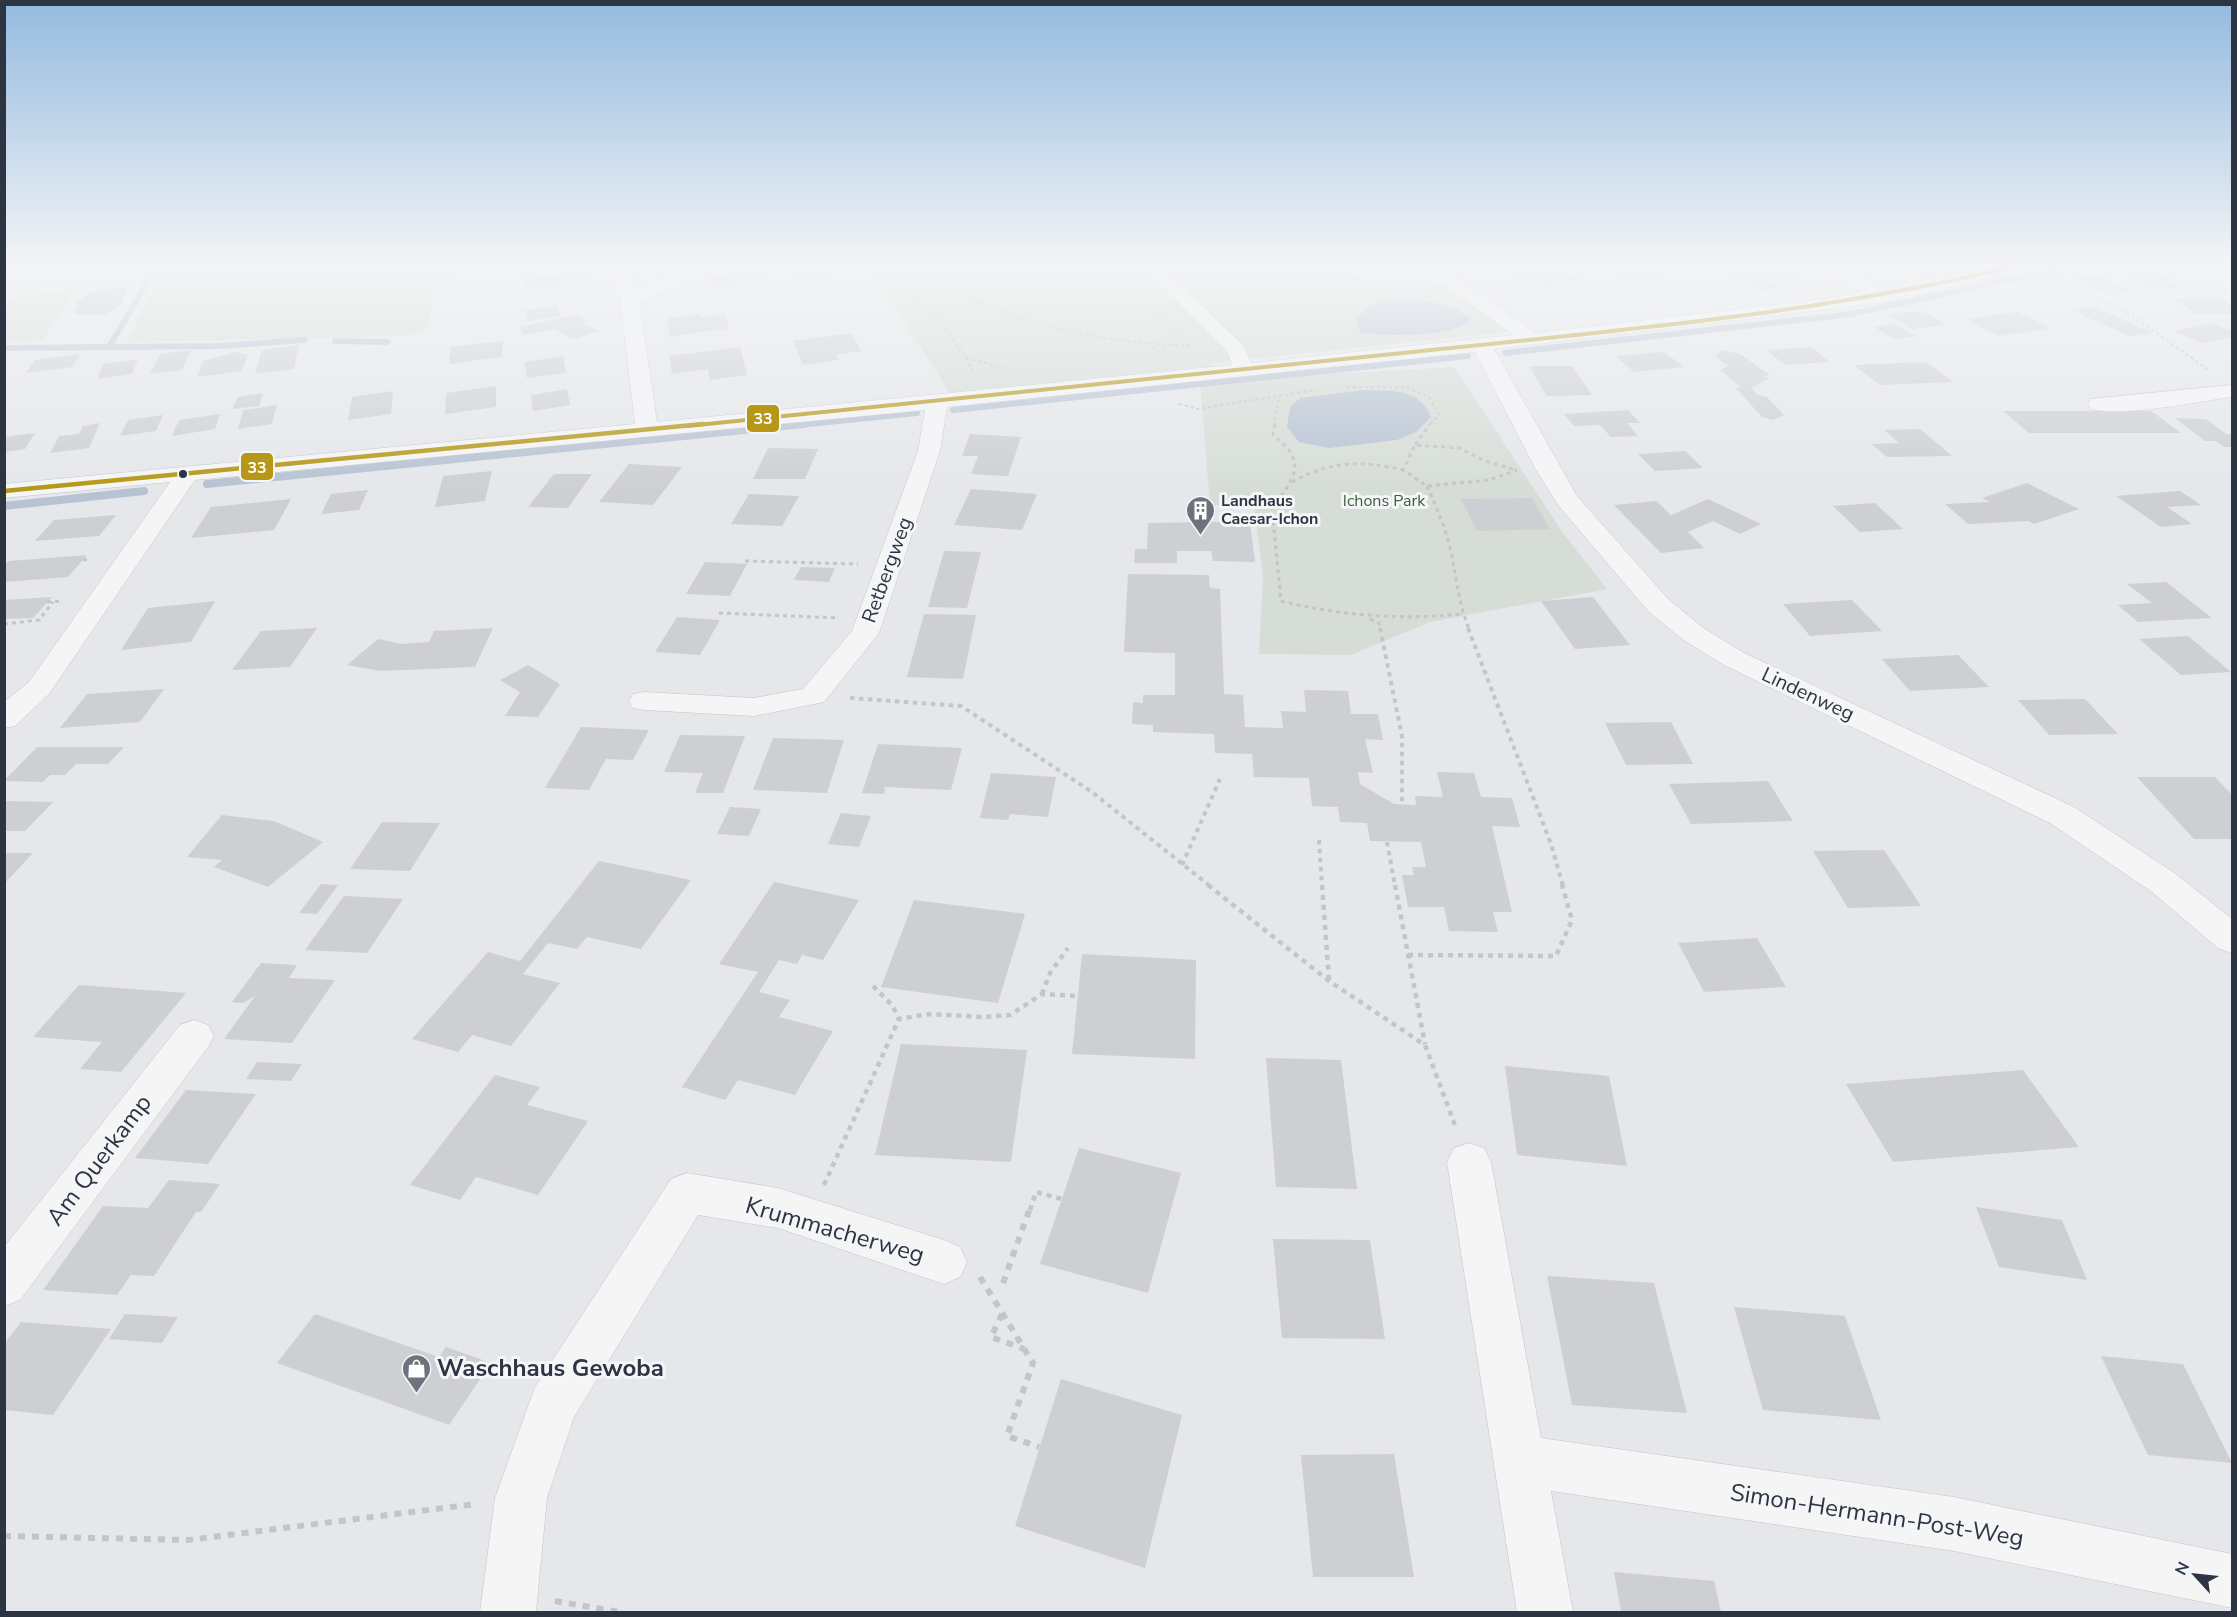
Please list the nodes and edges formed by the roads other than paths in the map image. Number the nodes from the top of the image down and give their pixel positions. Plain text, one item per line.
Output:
1 (635, 339) edge
2 (1226, 339) edge
3 (1528, 339) edge
4 (1482, 345) junction
5 (1244, 370) junction
6 (2232, 391) edge
7 (937, 402) junction
8 (2099, 404) dead end
9 (647, 429) junction
10 (188, 473) junction
11 (4, 491) edge
12 (644, 702) dead end
13 (4, 719) edge
14 (2232, 939) edge
15 (194, 1036) dead end
16 (1469, 1162) road end
17 (961, 1268) road end
18 (4, 1284) edge
19 (1519, 1461) junction
20 (2232, 1581) edge
21 (509, 1603) edge
22 (1545, 1612) edge

1 - 9 street
2 - 5 street
3 - 4 street
4 - 5 street
4 - 14 street, Lindenweg
5 - 7 street
6 - 8 street
7 - 9 street
7 - 12 street, Retbergweg
9 - 10 street
10 - 11 street
10 - 13 street
15 - 18 street, Am Querkamp
16 - 19 street
17 - 21 street, Krummacherweg
19 - 20 street, Simon-Hermann-Post-Weg
19 - 22 street

